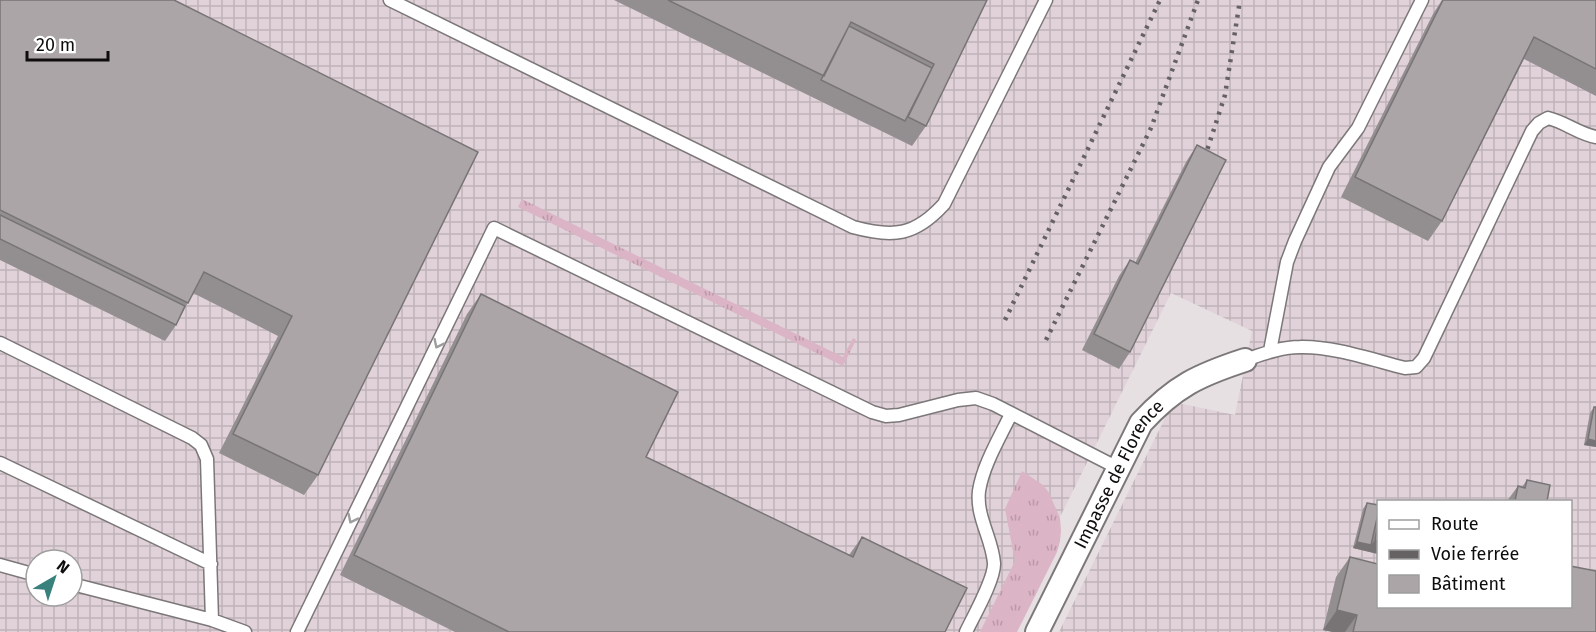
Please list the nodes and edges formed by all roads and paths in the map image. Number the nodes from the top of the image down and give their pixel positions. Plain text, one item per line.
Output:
1 (390, 0) edge
2 (1046, 0) edge
3 (1422, 0) edge
4 (1596, 137) edge
5 (0, 344) edge
6 (1270, 351) junction
7 (1245, 360) joint
8 (1011, 414) junction
9 (0, 463) edge
10 (1118, 468) junction
11 (211, 564) junction
12 (0, 566) edge
13 (24, 572) edge
14 (84, 587) edge
15 (212, 620) junction
16 (245, 632) edge
17 (297, 632) edge
18 (966, 632) edge
19 (1037, 632) edge

1 - 2 lane
3 - 6 lane
4 - 6 lane
5 - 11 lane
6 - 7 lane
7 - 10 street, Impasse de Florence
8 - 10 lane
8 -> 17 lane
8 - 18 lane
9 - 11 lane
10 - 19 street, Impasse de Florence
11 - 15 lane
12 - 13 lane
14 - 15 lane
15 - 16 lane

